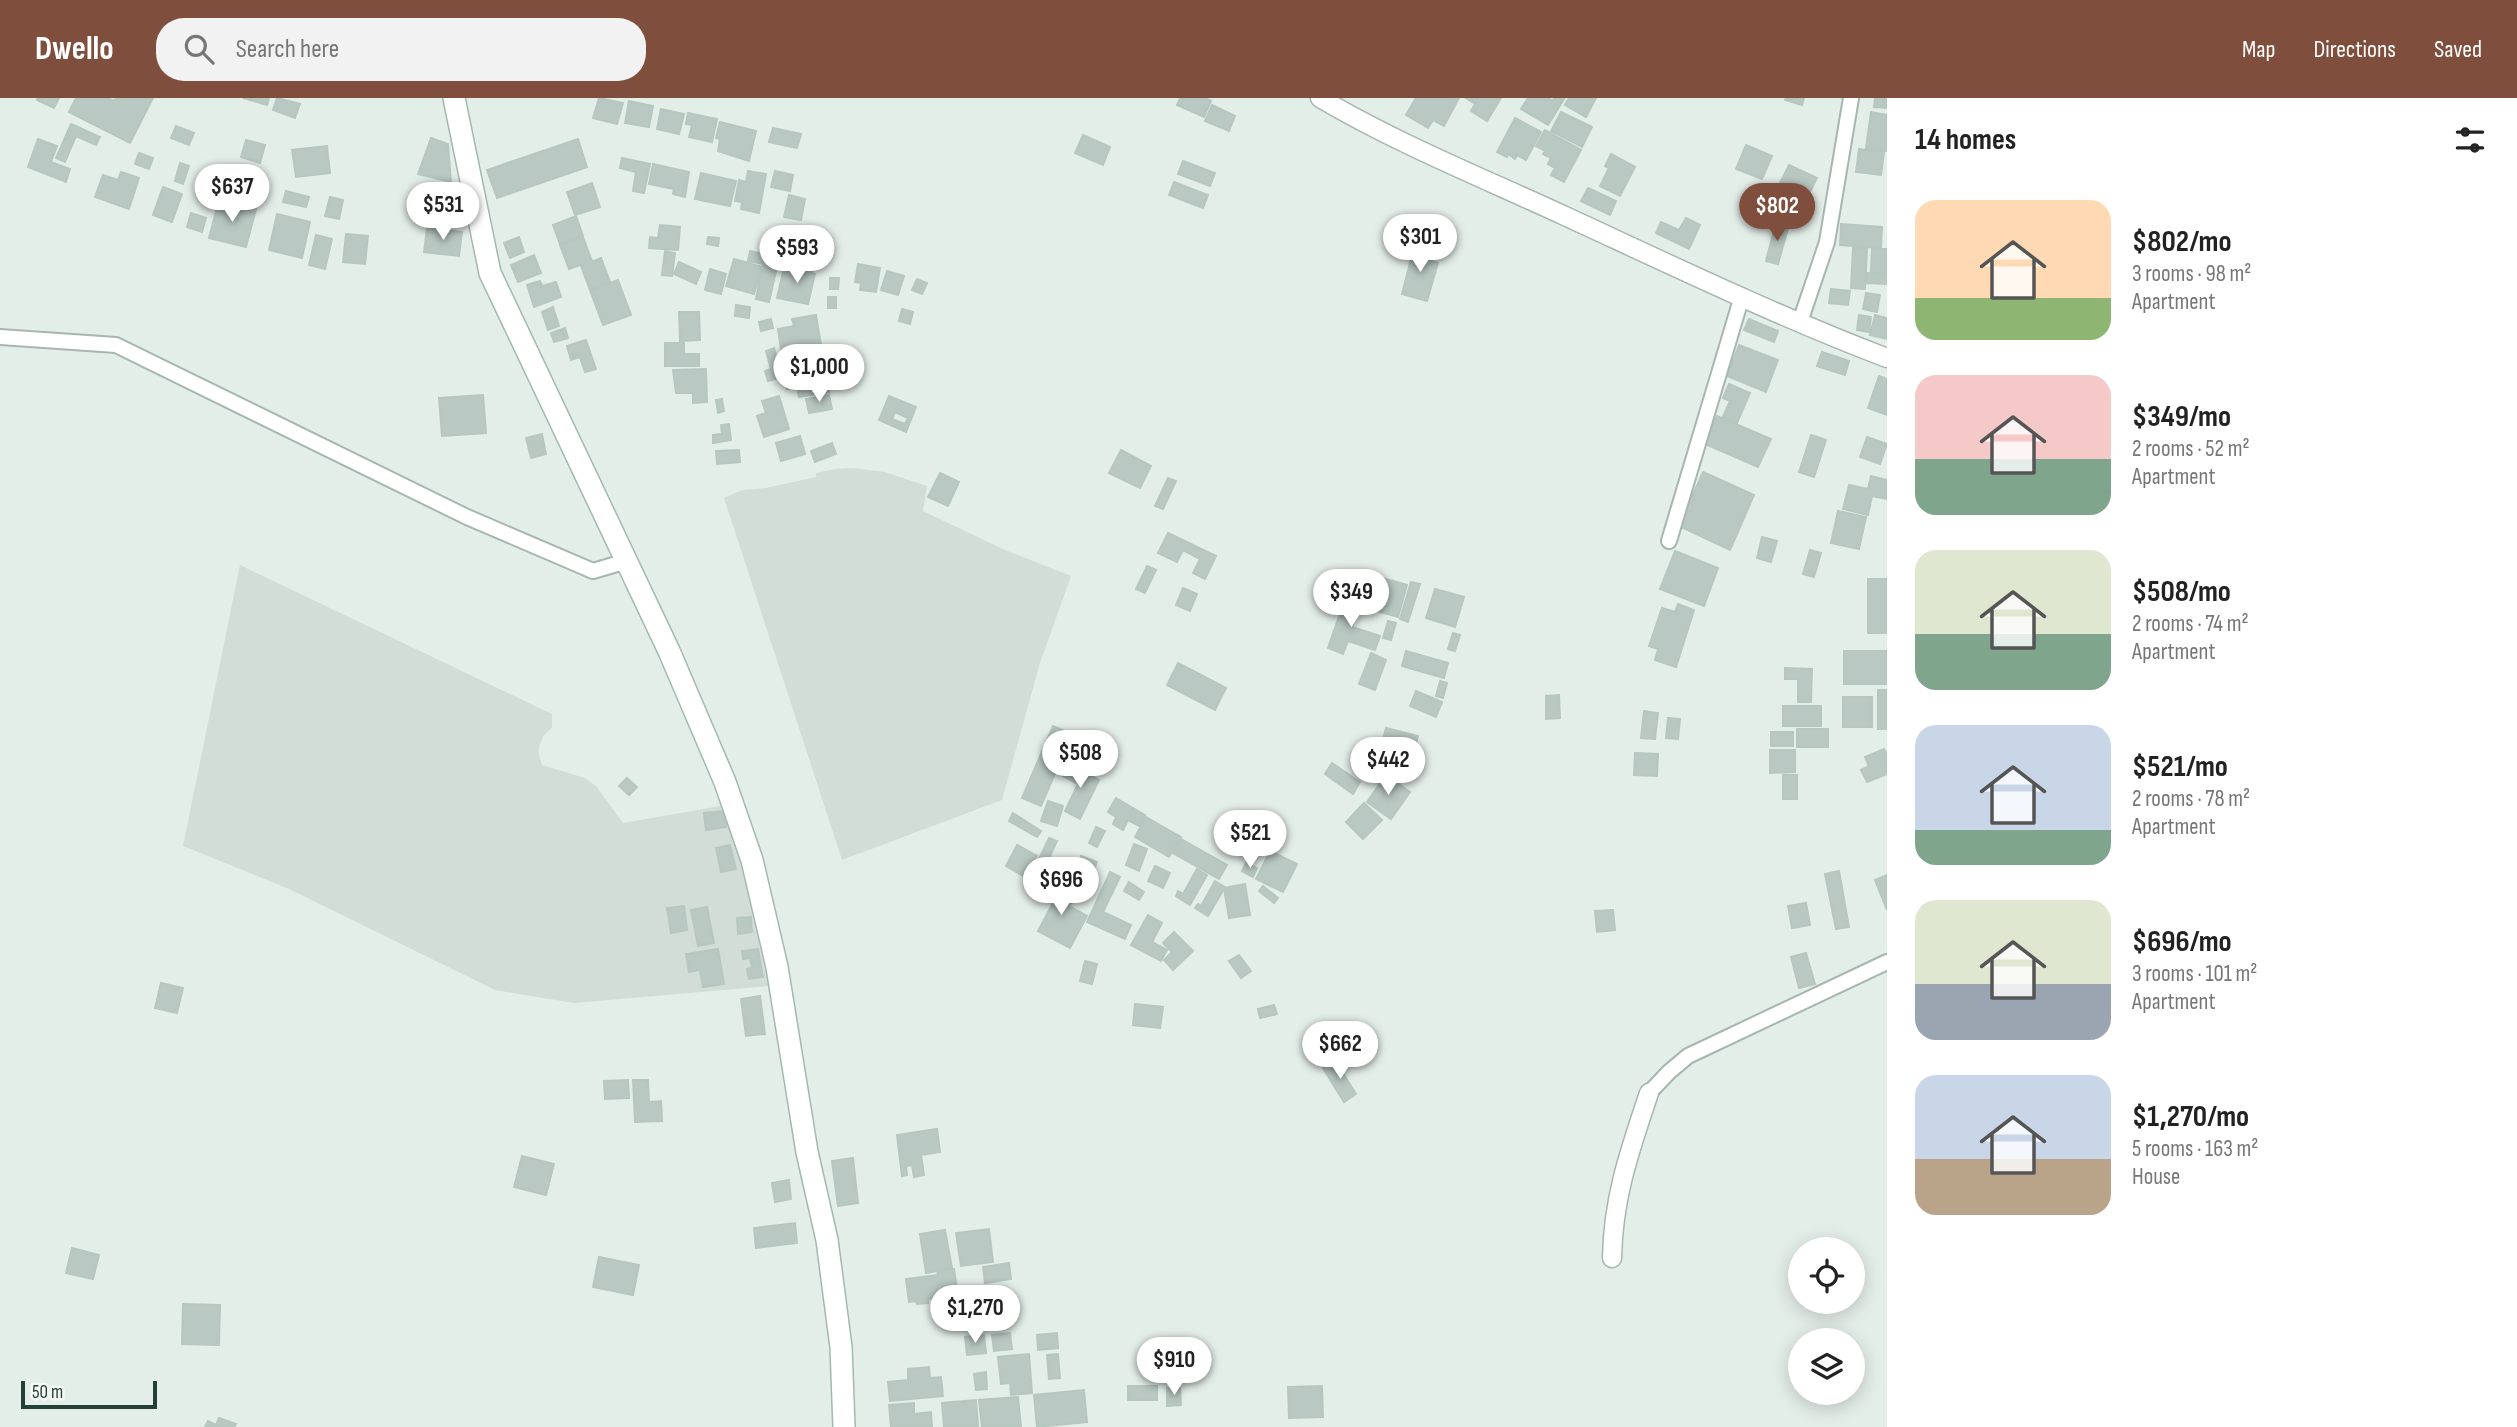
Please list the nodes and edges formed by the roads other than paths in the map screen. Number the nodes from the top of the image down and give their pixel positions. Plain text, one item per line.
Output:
1 (454, 98) edge
2 (1320, 98) edge
3 (1851, 98) edge
4 (1742, 296) junction
5 (1800, 322) junction
6 (0, 337) edge
7 (1887, 358) edge
8 (1669, 541) dead end
9 (627, 561) junction
10 (1887, 962) edge
11 (1649, 1093) joint
12 (1612, 1258) dead end
13 (844, 1427) edge

1 - 9 main road
2 - 4 street
3 - 5 street
4 - 5 street
4 - 8 street
5 - 7 street
6 - 9 street
9 - 13 main road
10 - 11 street
11 - 12 street

